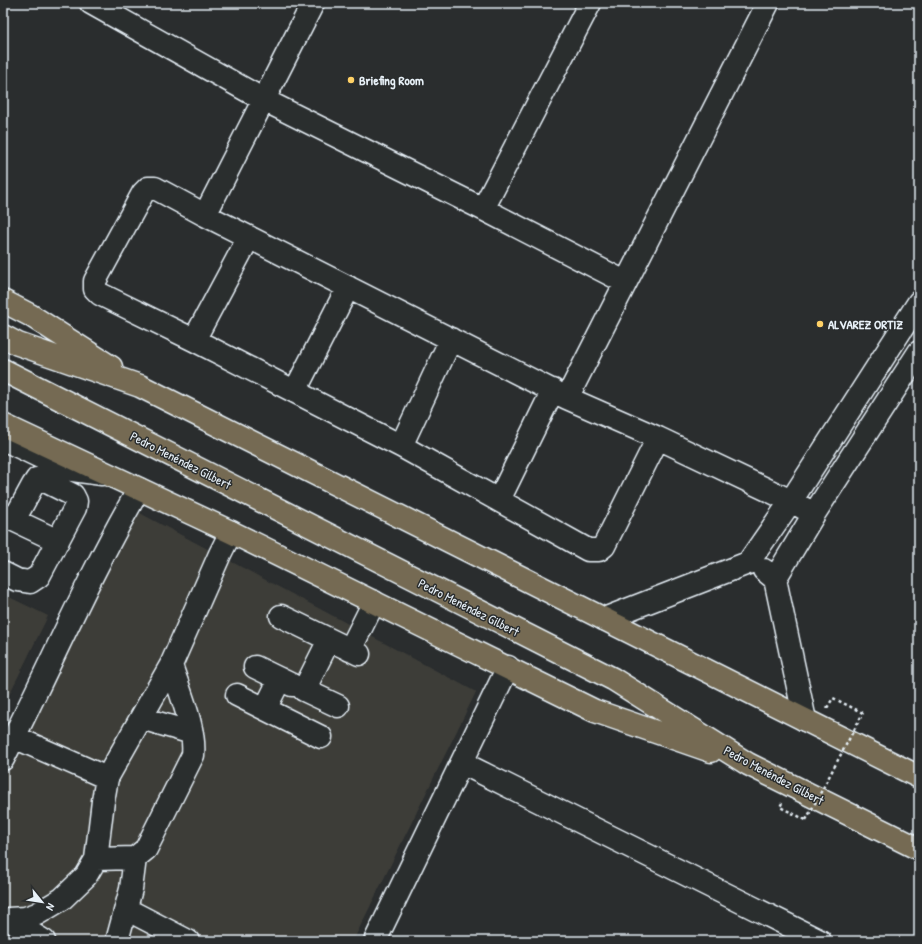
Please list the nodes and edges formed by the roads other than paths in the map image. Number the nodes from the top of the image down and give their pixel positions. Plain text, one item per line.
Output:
1 (91, 3) edge
2 (313, 3) edge
3 (590, 3) edge
4 (768, 3) edge
5 (264, 100) junction
6 (483, 209) junction
7 (205, 215) junction
8 (249, 237) junction
9 (625, 282) junction
10 (348, 287) junction
11 (3, 301) edge
12 (919, 302) edge
13 (3, 336) edge
14 (451, 339) junction
15 (194, 340) junction
16 (919, 352) edge
17 (7, 372) edge
18 (140, 386) junction
19 (295, 391) junction
20 (560, 394) junction
21 (658, 438) junction
22 (5, 440) edge
23 (400, 446) junction
24 (139, 489) junction
25 (498, 500) junction
26 (791, 501) junction
27 (814, 514) junction
28 (8, 517) edge
29 (231, 532) junction
30 (58, 541) junction
31 (748, 563) junction
32 (3, 573) edge
33 (775, 579) junction
34 (374, 602) junction
35 (281, 616) dead end
36 (604, 619) junction
37 (330, 640) junction
38 (171, 665) junction
39 (255, 667) dead end
40 (508, 667) junction
41 (280, 679) junction
42 (304, 690) junction
43 (237, 695) dead end
44 (338, 706) dead end
45 (265, 709) junction
46 (141, 718) junction
47 (805, 720) junction
48 (192, 733) junction
49 (321, 736) dead end
50 (14, 737) junction
51 (3, 759) edge
52 (462, 763) junction
53 (748, 764) junction
54 (919, 777) edge
55 (107, 778) junction
56 (919, 849) edge
57 (135, 858) junction
58 (96, 859) junction
59 (126, 909) junction
60 (6, 921) edge
61 (44, 941) edge
62 (117, 941) edge
63 (188, 941) edge
64 (375, 941) edge
65 (820, 941) edge

1 - 5 street
2 - 5 street
3 - 6 street
4 - 9 street
5 - 6 street
5 - 7 street
6 - 9 street
7 - 8 street
7 - 15 street
8 - 10 street
8 - 15 street
9 - 20 street
10 - 14 street
10 - 19 street
11 - 18 main road
12 - 26 street
13 - 18 main road
14 - 20 street
14 - 23 street
15 - 19 street
16 - 27 street
17 - 53 main road, Pedro Menéndez Gilbert
18 - 36 main road
19 - 23 street
20 - 21 street
20 - 25 street
21 - 25 street
21 - 26 street
22 - 24 main road
23 - 25 street
24 - 29 main road
24 - 50 street
26 - 27 street
26 - 31 street
27 - 33 street
28 - 30 street
28 - 30 street
29 - 34 main road
29 - 38 street
30 - 32 street
31 - 33 street
31 - 36 street
33 - 47 street
34 - 37 street
34 - 40 main road
35 - 37 street
36 - 47 main road
37 - 42 street
38 - 46 street
38 - 48 street
39 - 41 street
40 - 52 street
40 - 53 main road
41 - 42 street
41 - 45 street
42 - 44 street
43 - 45 street
45 - 49 street
46 - 48 street
46 - 55 street
47 - 54 main road
48 - 57 street
50 - 51 street
50 - 55 street
52 - 64 street
52 - 65 street
53 - 56 main road, Pedro Menéndez Gilbert
55 - 58 street
57 - 58 street
57 - 59 street
58 - 60 street
59 - 62 street
59 - 63 street
60 - 61 street

